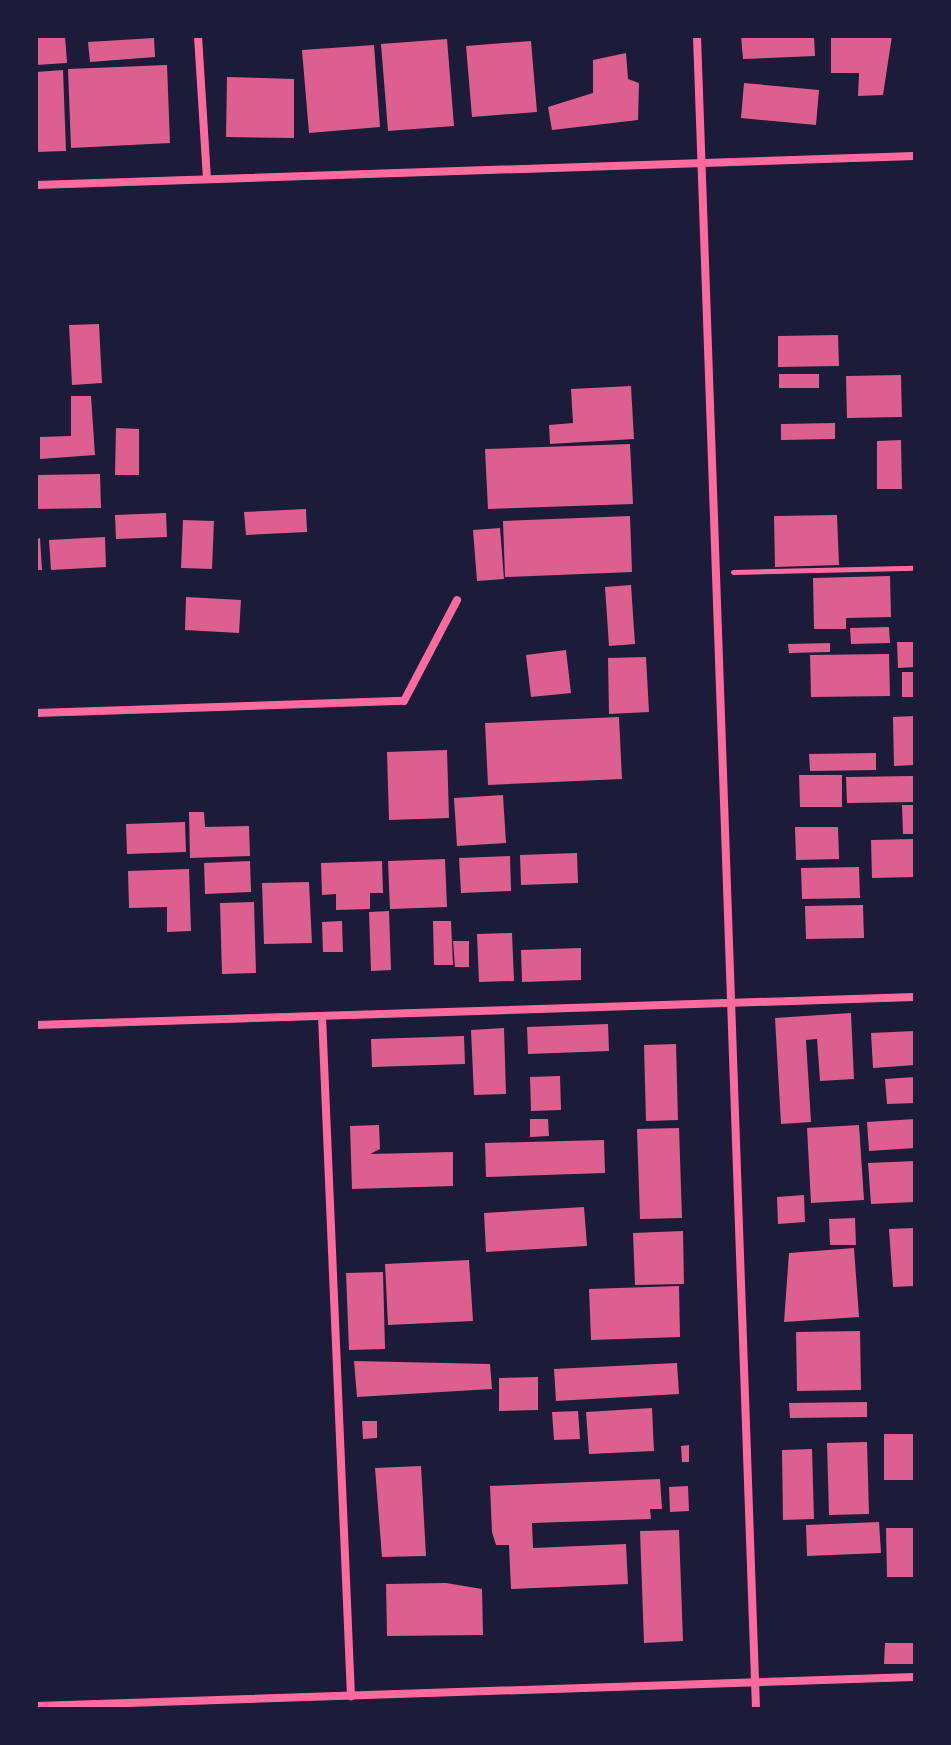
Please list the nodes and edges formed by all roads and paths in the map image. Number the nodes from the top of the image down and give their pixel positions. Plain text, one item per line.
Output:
1 (198, 36) edge
2 (697, 36) edge
3 (915, 156) edge
4 (702, 163) junction
5 (207, 179) junction
6 (36, 185) edge
7 (915, 568) edge
8 (716, 572) junction
9 (457, 600) dead end
10 (36, 713) edge
11 (915, 997) edge
12 (731, 1003) junction
13 (322, 1016) junction
14 (36, 1025) edge
15 (915, 1677) edge
16 (755, 1683) junction
17 (351, 1696) junction
18 (36, 1706) edge
19 (756, 1709) edge

1 - 5 street
2 - 4 street
3 - 4 street
4 - 5 street
4 - 8 street
5 - 6 street
7 - 8 path
8 - 12 street
9 - 10 street
11 - 12 street
12 - 13 street
12 - 16 street
13 - 14 street
13 - 17 street
15 - 16 street
16 - 17 street
16 - 19 street
17 - 18 street

